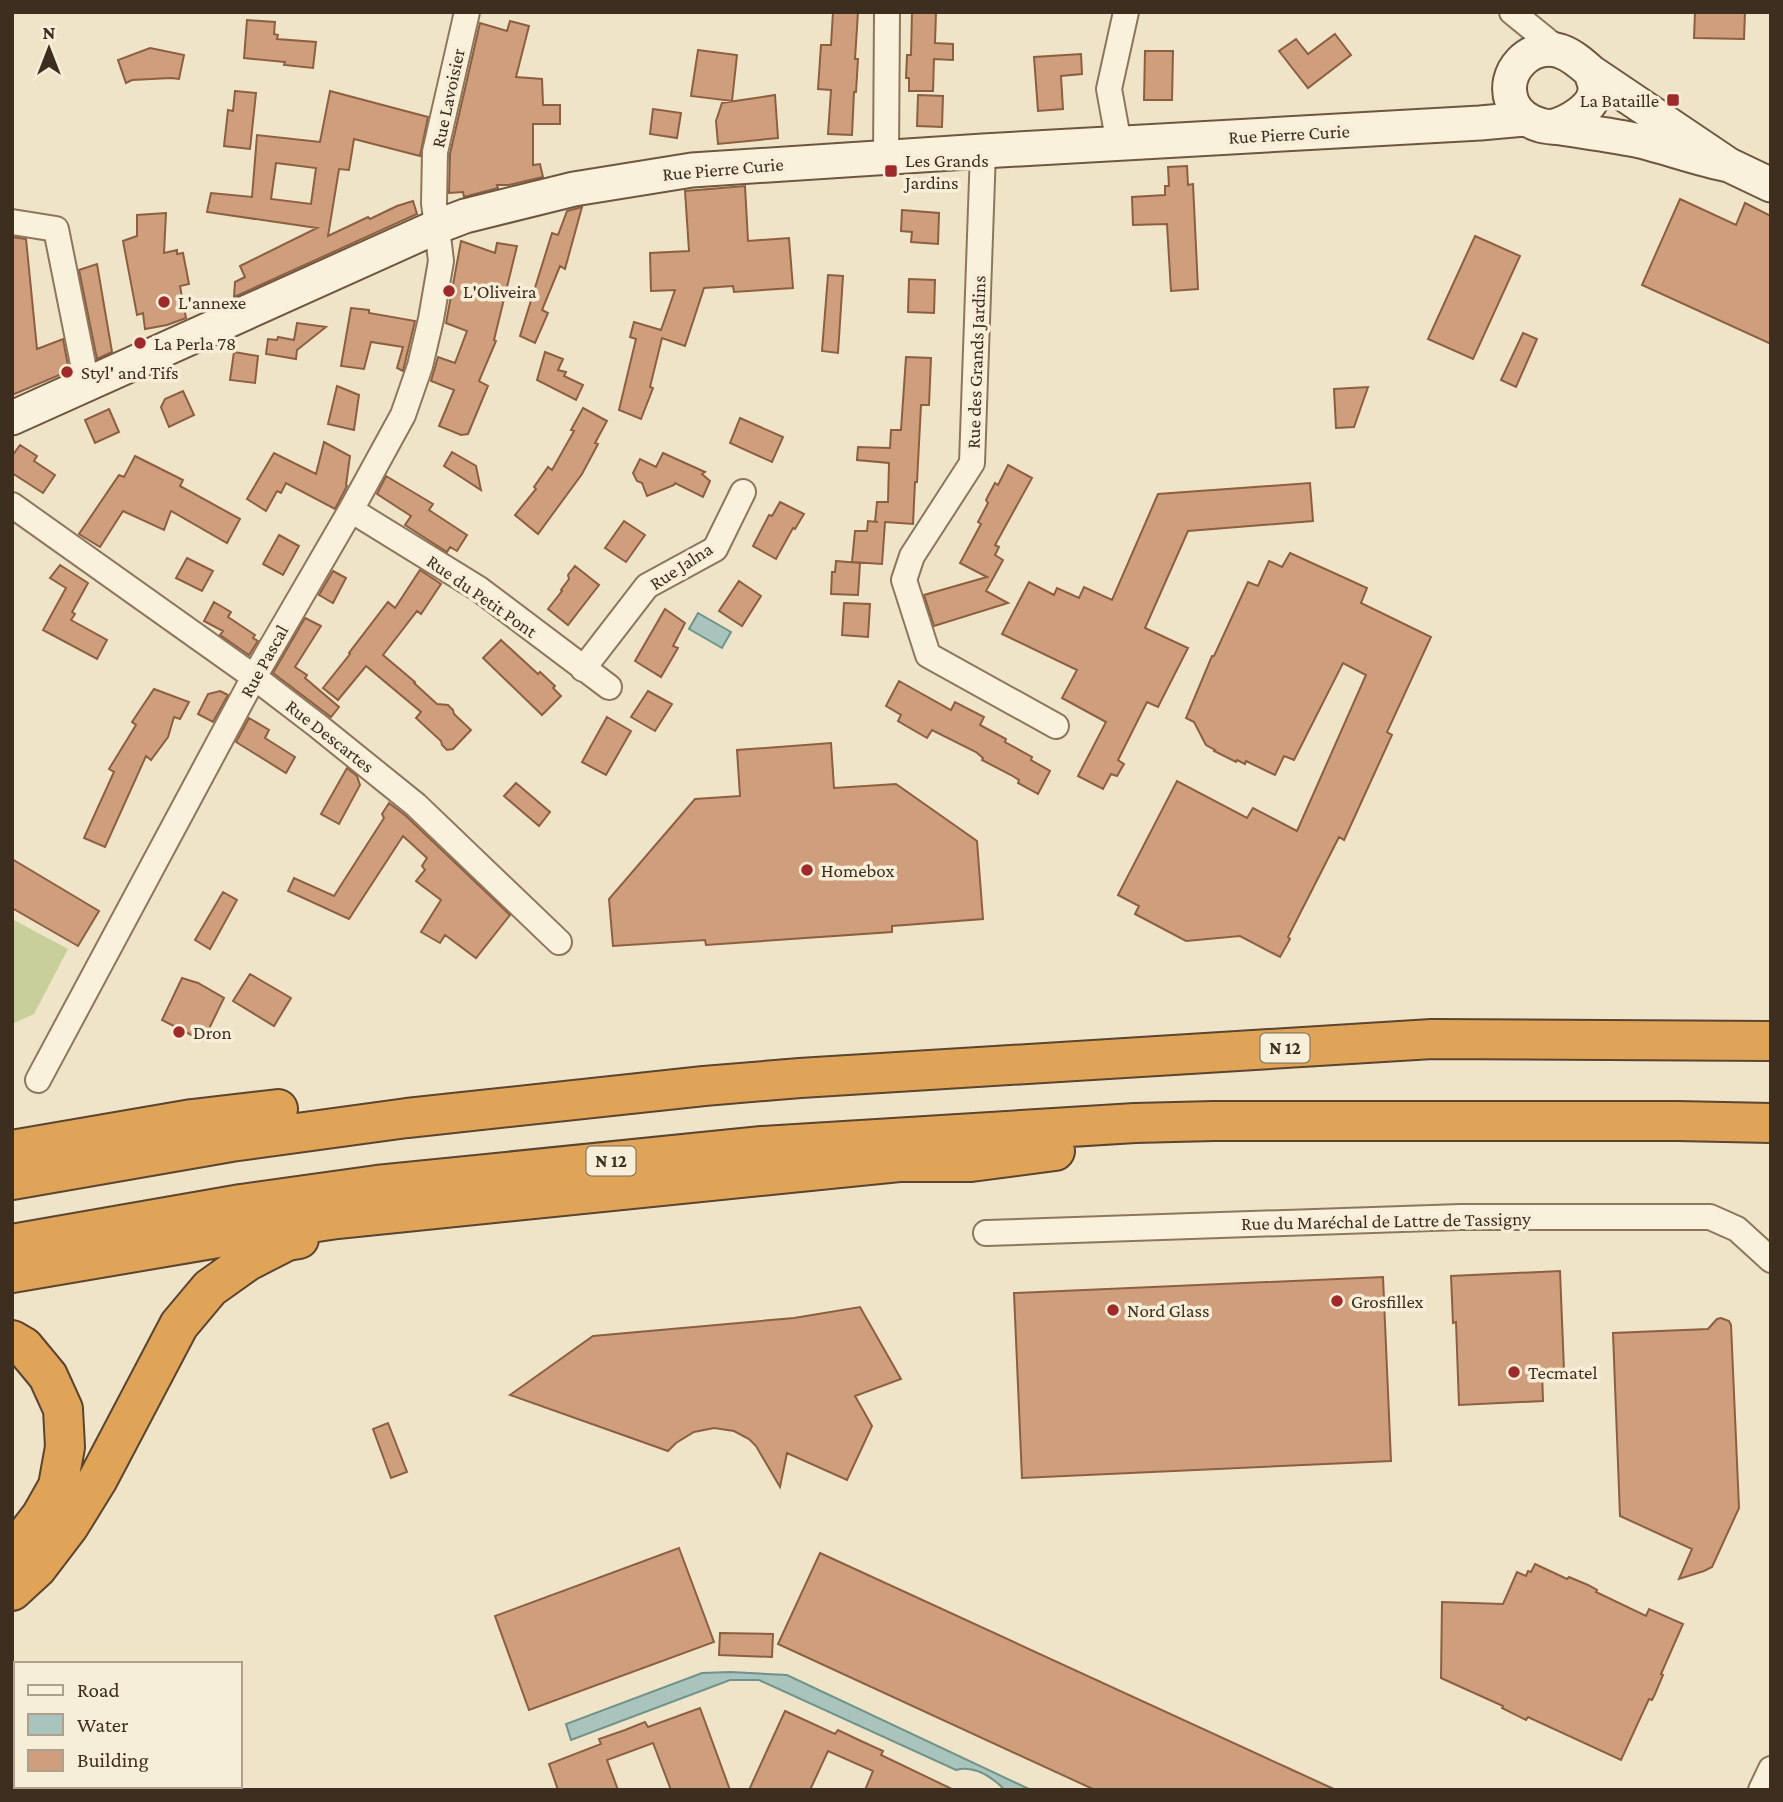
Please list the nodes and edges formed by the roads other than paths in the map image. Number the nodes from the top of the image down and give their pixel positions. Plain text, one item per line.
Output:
1 (467, 12) edge
2 (887, 12) edge
3 (1126, 12) edge
4 (1497, 12) edge
5 (1512, 12) edge
6 (1560, 51) junction
7 (1520, 61) junction
8 (1591, 72) junction
9 (1529, 113) junction
10 (1119, 144) junction
11 (984, 151) junction
12 (886, 157) junction
13 (1729, 165) junction
14 (1771, 185) edge
15 (12, 222) edge
16 (436, 227) junction
17 (87, 384) junction
18 (12, 418) edge
19 (743, 492) dead end
20 (12, 505) edge
21 (351, 510) junction
22 (583, 669) junction
23 (254, 677) junction
24 (609, 687) dead end
25 (1056, 726) dead end
26 (559, 942) dead end
27 (1771, 1041) edge
28 (800, 1078) junction
29 (38, 1080) dead end
30 (1214, 1121) junction
31 (1771, 1123) edge
32 (12, 1133) edge
33 (60, 1142) junction
34 (12, 1150) edge
35 (12, 1180) edge
36 (337, 1219) junction
37 (986, 1233) dead end
38 (12, 1244) edge
39 (1771, 1260) edge
40 (12, 1273) edge
41 (12, 1340) edge
42 (12, 1554) edge
43 (12, 1591) edge
44 (1771, 1769) edge
45 (1761, 1790) edge

1 - 16 street, Rue Lavoisier
2 - 12 street
3 - 10 street
4 - 7 street
5 - 6 street
6 - 7 street
6 - 8 street, Rue Pierre Curie
7 - 9 street
8 - 9 street, Rue Pierre Curie
8 - 13 street, Rue Pierre Curie
9 - 10 street, Rue Pierre Curie
9 - 13 street, Rue Pierre Curie
10 - 11 street, Rue Pierre Curie
11 - 12 street, Rue Pierre Curie
11 - 25 street, Rue des Grands Jardins
12 - 16 street, Rue Pierre Curie
13 - 14 street, Rue Pierre Curie
15 - 17 street
16 - 17 street, Rue Pierre Curie
16 - 21 street, Rue Pascal
17 - 18 street, Rue Pierre Curie
19 - 22 street, Rue Jalna
20 - 23 street, Rue Descartes
21 - 22 street, Rue du Petit Pont
21 - 23 street, Rue Pascal
22 - 24 street, Rue du Petit Pont
23 - 26 street, Rue Descartes
23 - 29 street, Rue Pascal
27 - 28 highway, N 12
28 - 33 highway
28 - 35 highway, N 12
30 - 31 highway, N 12
30 - 36 highway
30 - 38 highway, N 12
32 - 33 highway
33 - 34 highway
36 - 40 highway
36 - 43 highway
37 - 39 street, Rue du Maréchal de Lattre de Tassigny
41 - 42 highway
44 - 45 street

